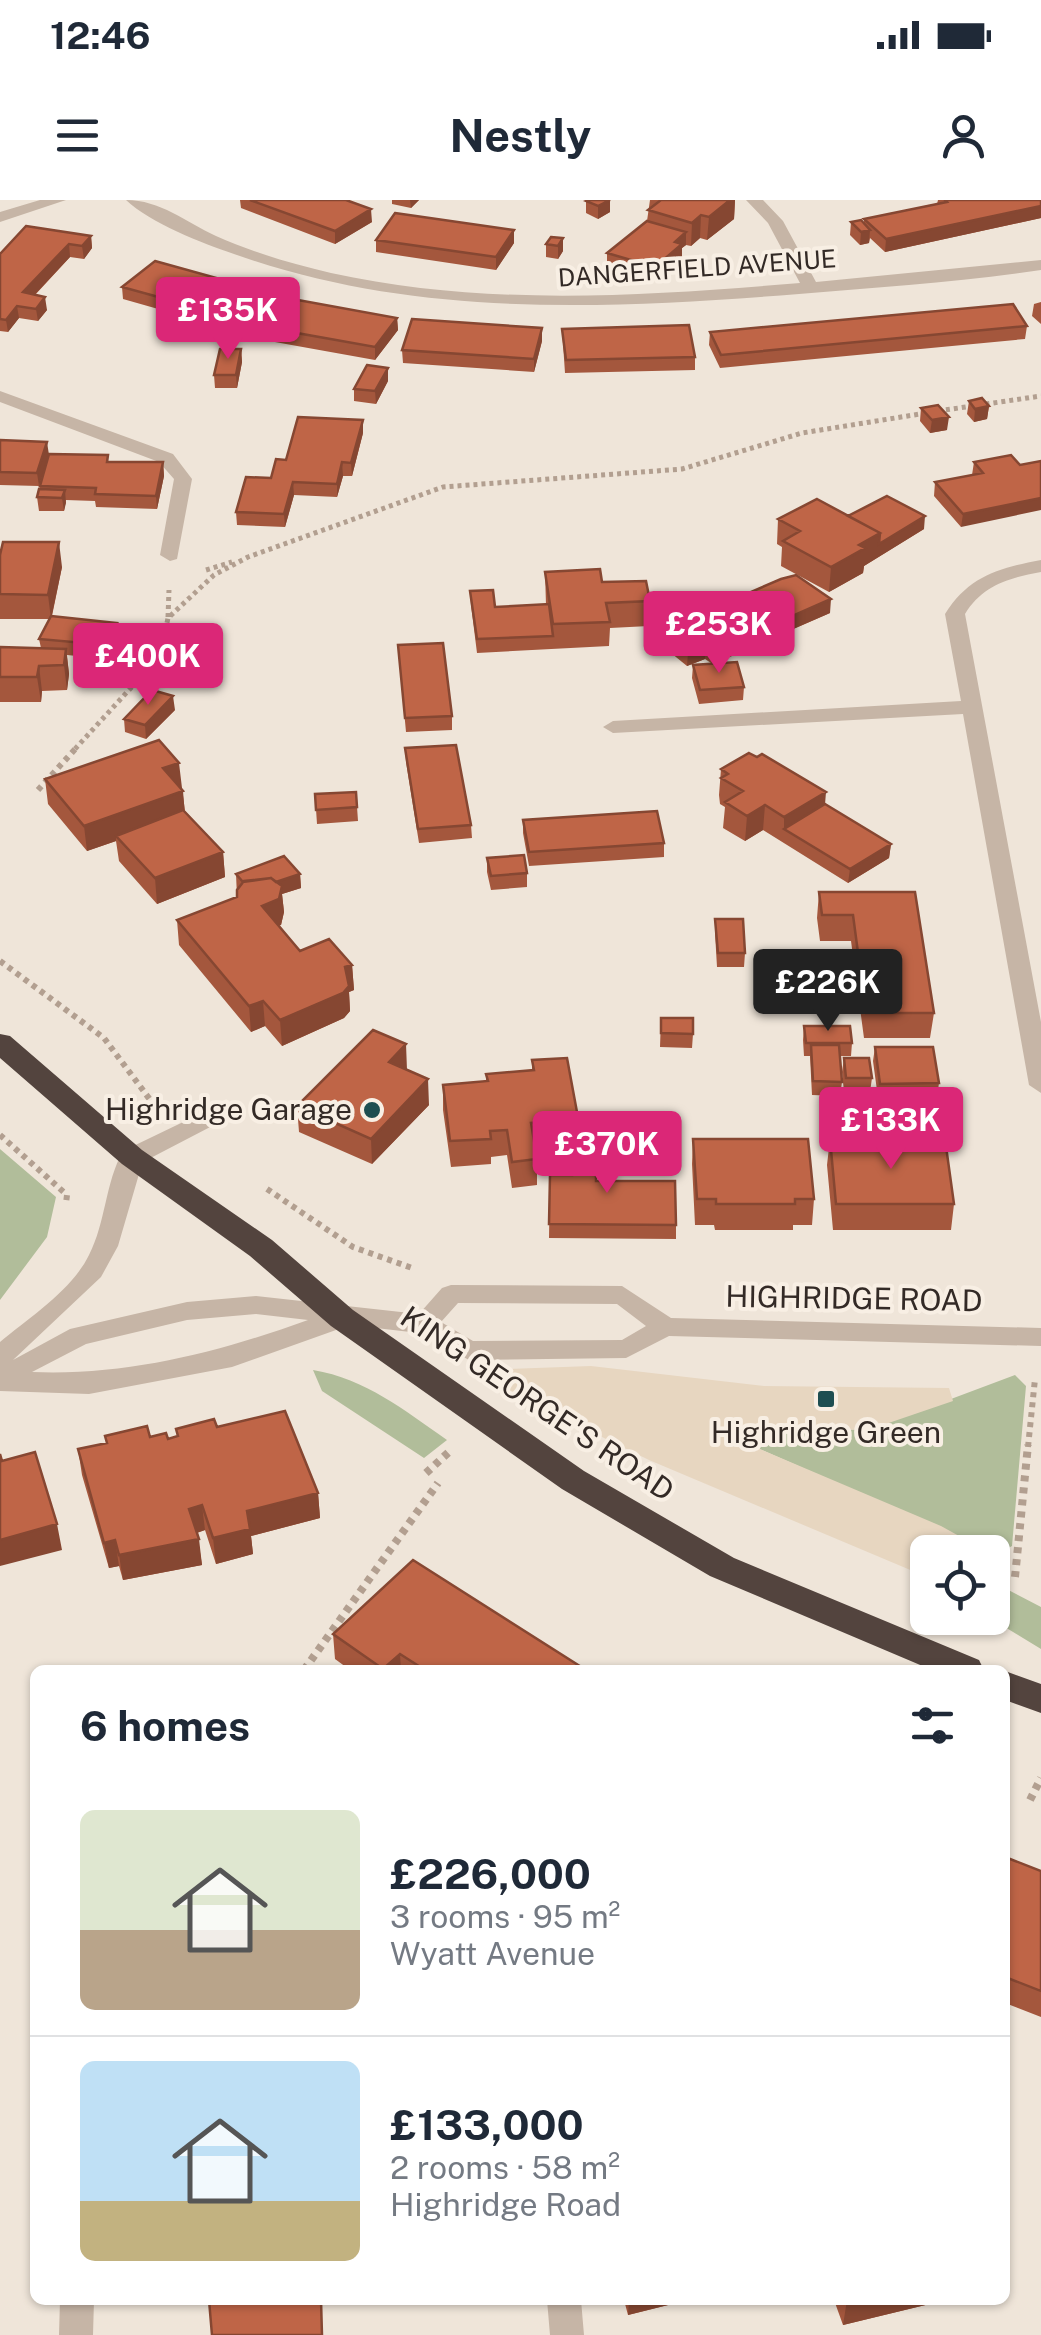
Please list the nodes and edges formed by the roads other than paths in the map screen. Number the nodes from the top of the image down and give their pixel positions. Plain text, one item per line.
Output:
1 (58, 200) edge
2 (134, 200) edge
3 (754, 200) edge
4 (0, 217) edge
5 (1041, 265) edge
6 (810, 287) junction
7 (0, 396) edge
8 (170, 555) dead end
9 (1041, 566) edge
10 (971, 706) junction
11 (613, 727) dead end
12 (0, 1042) edge
13 (1041, 1085) edge
14 (206, 1119) dead end
15 (132, 1157) junction
16 (342, 1318) junction
17 (425, 1324) junction
18 (665, 1327) junction
19 (1040, 1336) edge
20 (0, 1356) edge
21 (0, 1379) edge
22 (955, 1665) edge
23 (1010, 1687) edge
24 (1041, 1700) edge
25 (77, 2305) edge
26 (564, 2305) edge
27 (76, 2335) edge
28 (567, 2335) edge

1 - 4 street
2 - 6 street, DANGERFIELD AVENUE
3 - 6 street
5 - 6 street, DANGERFIELD AVENUE
7 - 8 street
9 - 10 street
10 - 11 street
10 - 13 street
12 - 15 highway
14 - 15 street
15 - 16 highway
15 - 20 street
16 - 17 street, HIGHRIDGE ROAD
16 - 21 street, HIGHRIDGE ROAD
16 - 21 street, HIGHRIDGE ROAD
16 - 22 highway, KING GEORGE'S ROAD
17 - 18 street, HIGHRIDGE ROAD
17 - 18 street
18 - 19 street, HIGHRIDGE ROAD
23 - 24 highway
25 - 27 street
26 - 28 street

